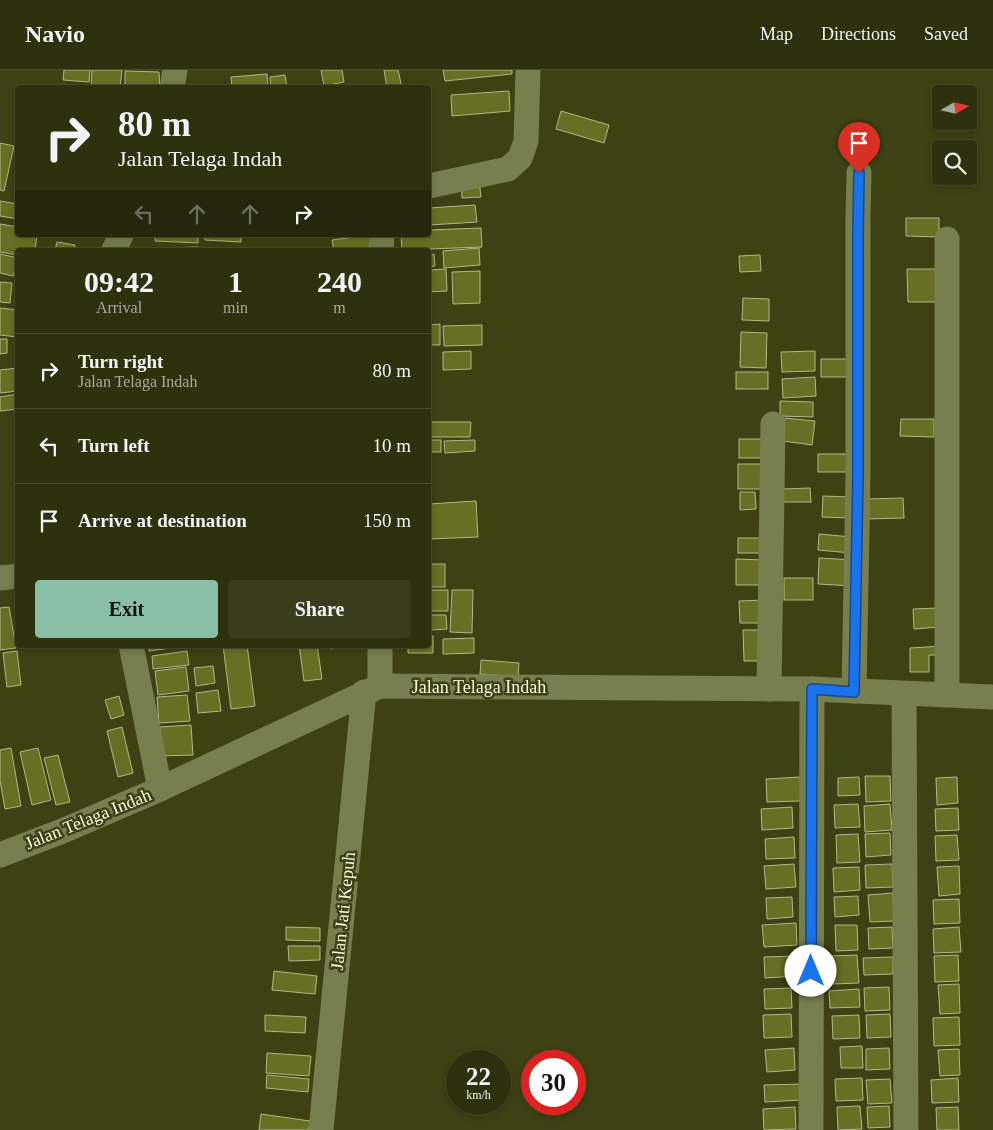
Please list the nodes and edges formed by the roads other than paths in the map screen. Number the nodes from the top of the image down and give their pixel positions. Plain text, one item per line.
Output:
1 (175, 70) edge
2 (528, 70) edge
3 (172, 85) edge
4 (859, 173) dead end
5 (431, 186) edge
6 (947, 239) dead end
7 (774, 424) dead end
8 (15, 576) edge
9 (0, 578) edge
10 (132, 648) edge
11 (379, 648) edge
12 (769, 680) junction
13 (372, 689) junction
14 (812, 689) junction
15 (854, 692) junction
16 (904, 694) junction
17 (947, 696) junction
18 (993, 697) edge
19 (160, 789) junction
20 (0, 854) edge
21 (321, 1130) edge
22 (810, 1130) edge
23 (906, 1130) edge

1 - 3 street
2 - 5 street
4 - 15 street
6 - 17 street
7 - 12 street
8 - 9 street
10 - 19 street
11 - 13 street, Jalan Jati Kepuh
12 - 13 street, Jalan Telaga Indah
12 - 14 street, Jalan Telaga Indah
13 - 19 street, Jalan Telaga Indah
13 - 21 street, Jalan Jati Kepuh
14 - 15 street, Jalan Telaga Indah
14 - 22 street
15 - 16 street, Jalan Telaga Indah
16 - 17 street, Jalan Telaga Indah
16 - 23 street
17 - 18 street, Jalan Telaga Indah
19 - 20 street, Jalan Telaga Indah

